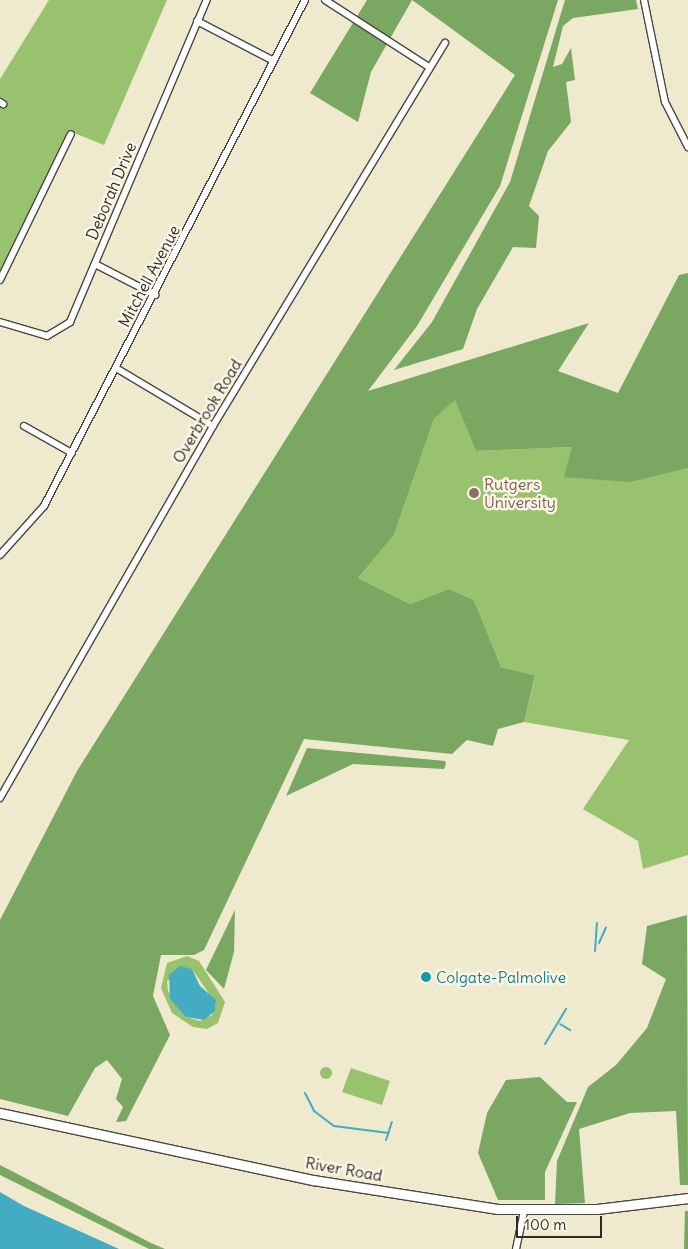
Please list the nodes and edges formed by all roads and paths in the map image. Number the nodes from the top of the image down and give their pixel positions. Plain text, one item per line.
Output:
1 (207, 0) edge
2 (305, 0) edge
3 (325, 0) edge
4 (644, 0) edge
5 (197, 21) junction
6 (445, 43) dead end
7 (272, 60) junction
8 (429, 67) junction
9 (71, 134) dead end
10 (688, 147) edge
11 (95, 264) junction
12 (0, 280) edge
13 (155, 294) junction
14 (0, 322) edge
15 (116, 368) junction
16 (24, 426) dead end
17 (213, 426) junction
18 (72, 453) junction
19 (0, 555) edge
20 (0, 798) edge
21 (0, 1113) edge
22 (688, 1198) edge
23 (524, 1210) junction
24 (516, 1249) edge

1 - 5 street, Deborah Drive
2 - 7 street, Mitchell Avenue
3 - 8 street
4 - 10 street
5 - 7 street
5 - 11 street, Deborah Drive
6 - 8 street, Overbrook Road
7 - 13 street, Mitchell Avenue
8 - 17 street, Overbrook Road
9 - 12 street
11 - 13 street
11 - 14 street, Deborah Drive
13 - 15 street, Mitchell Avenue
15 - 17 street
15 - 18 street, Mitchell Avenue
16 - 18 street
17 - 20 street, Overbrook Road
18 - 19 street, Mitchell Avenue
21 - 23 main road, River Road
22 - 23 main road, River Road
23 - 24 street

